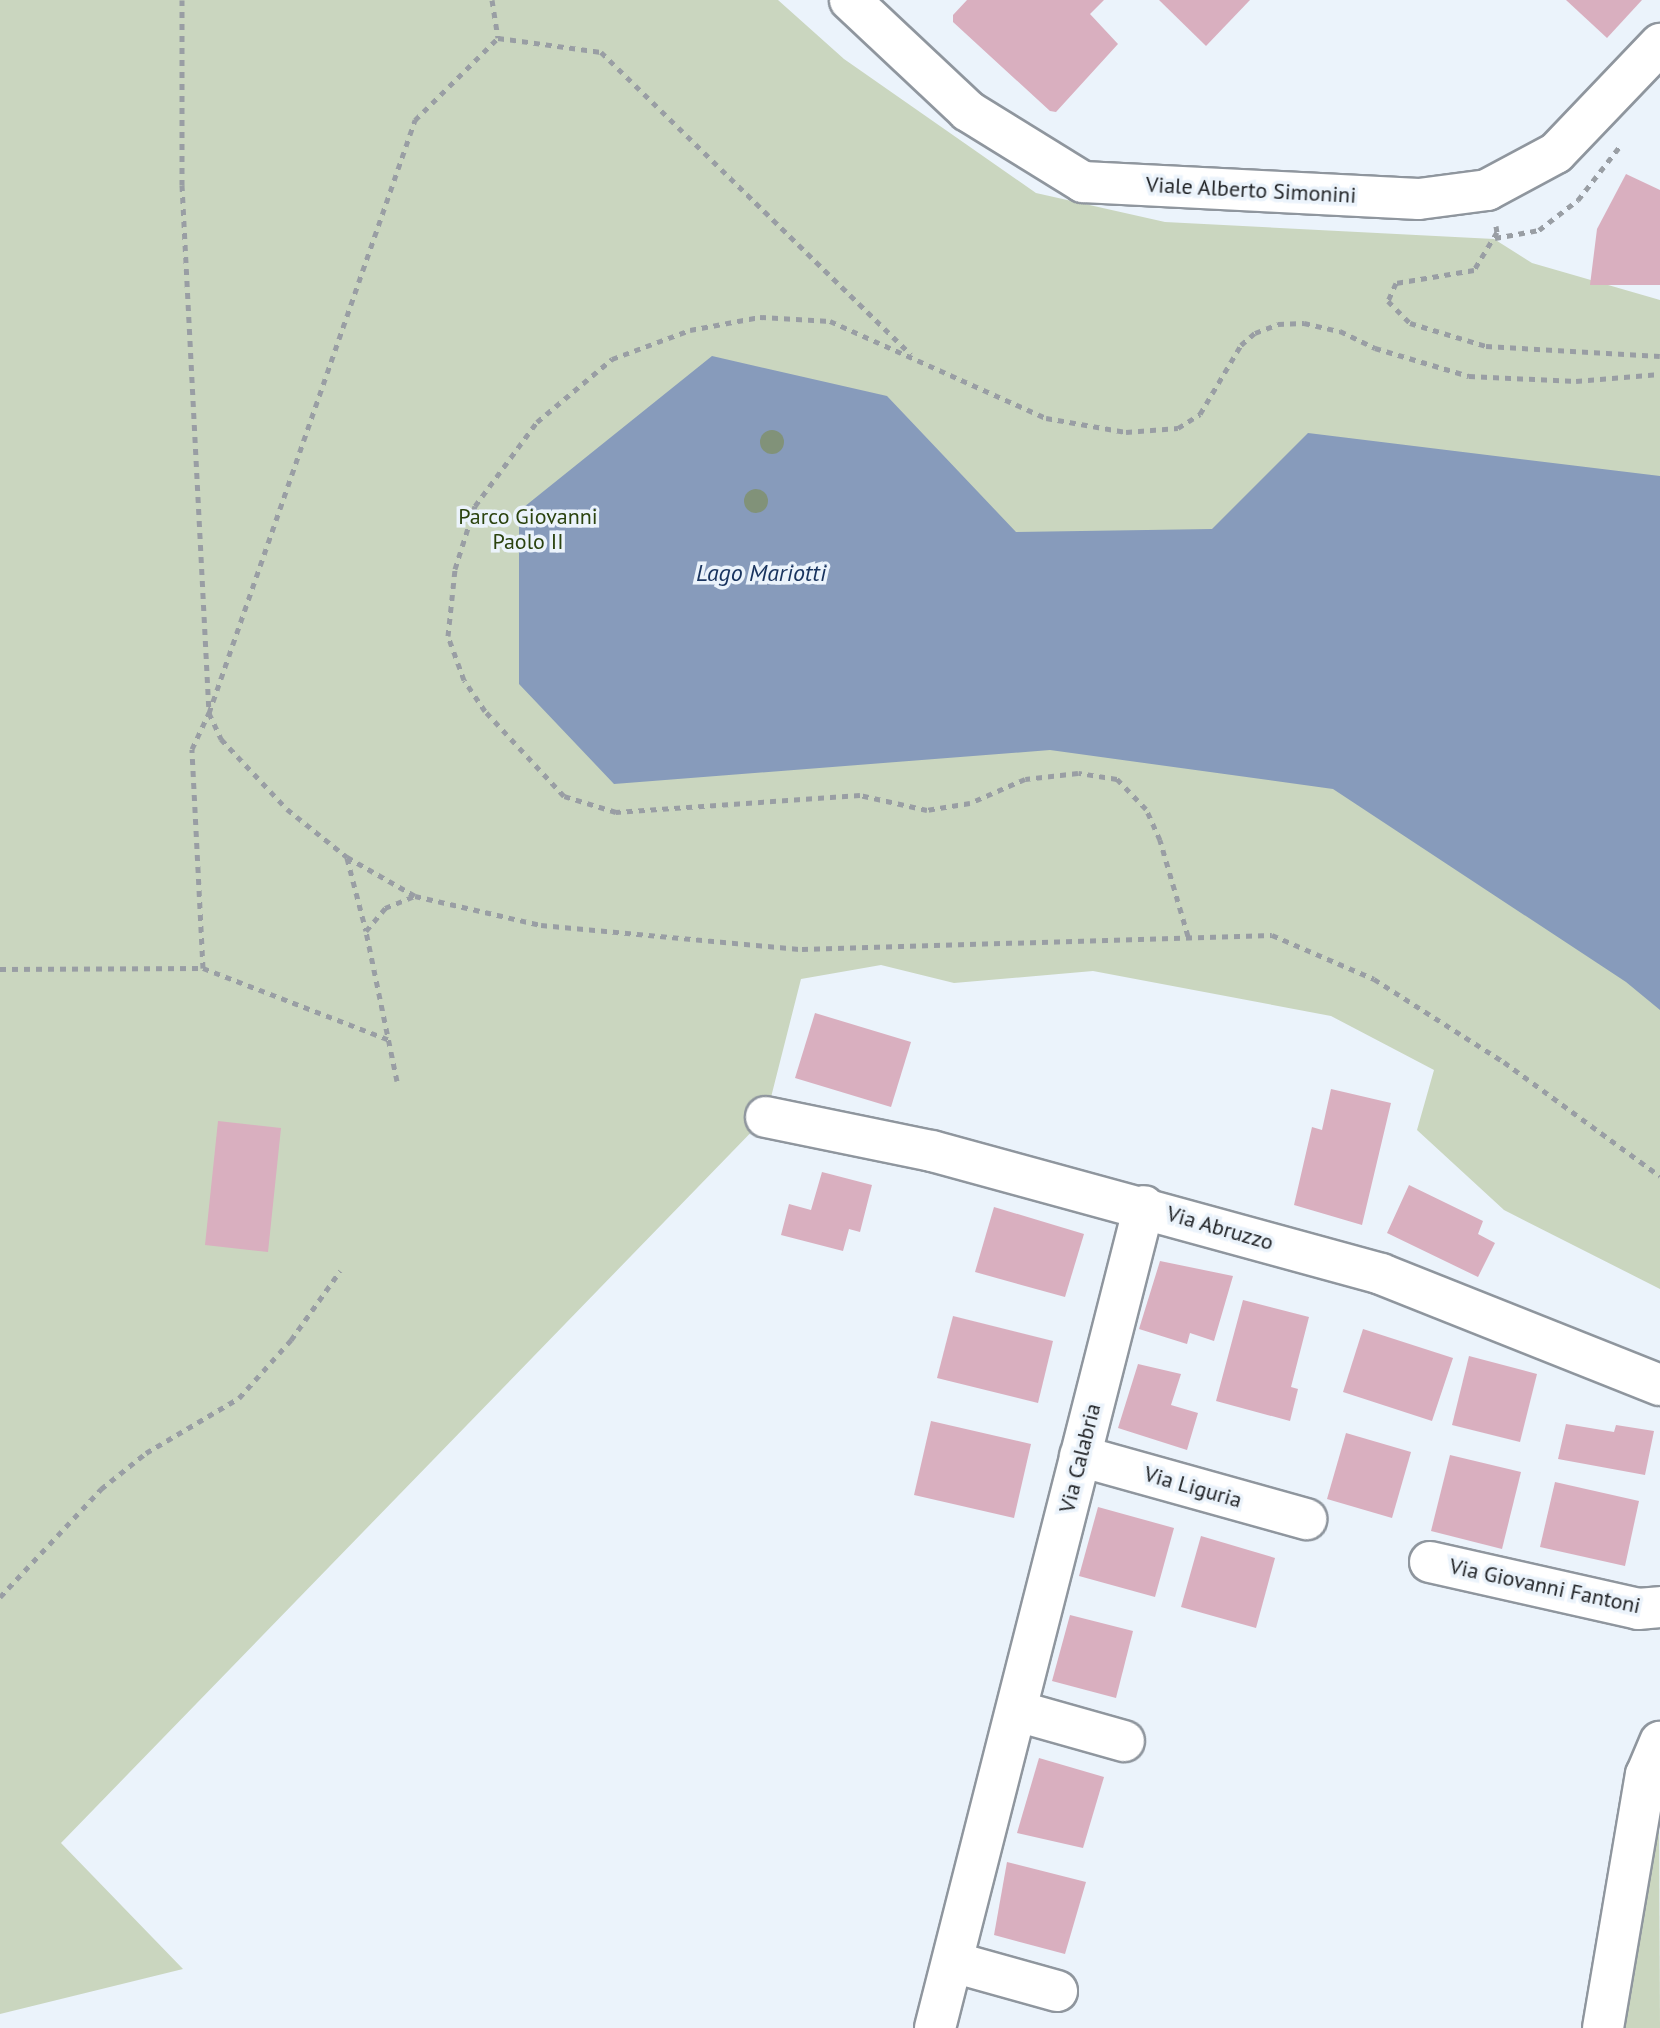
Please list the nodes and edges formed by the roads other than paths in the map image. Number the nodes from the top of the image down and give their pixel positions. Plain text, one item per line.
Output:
1 (850, 0) edge
2 (1660, 44) edge
3 (766, 1117) dead end
4 (1144, 1206) junction
5 (1660, 1385) edge
6 (1080, 1456) junction
7 (1306, 1519) dead end
8 (1430, 1562) dead end
9 (1660, 1607) edge
10 (1017, 1711) junction
11 (1124, 1741) dead end
12 (1660, 1742) edge
13 (953, 1962) junction
14 (1057, 1991) dead end
15 (935, 2028) edge
16 (1603, 2028) edge

1 - 2 street, Viale Alberto Simonini
3 - 4 street, Via Abruzzo
4 - 5 street, Via Abruzzo
4 - 6 street, Via Calabria
6 - 7 street, Via Liguria
6 - 10 street, Via Calabria
8 - 9 street, Via Giovanni Fantoni
10 - 11 street
10 - 13 street, Via Calabria
12 - 16 street
13 - 14 street
13 - 15 street, Via Calabria

